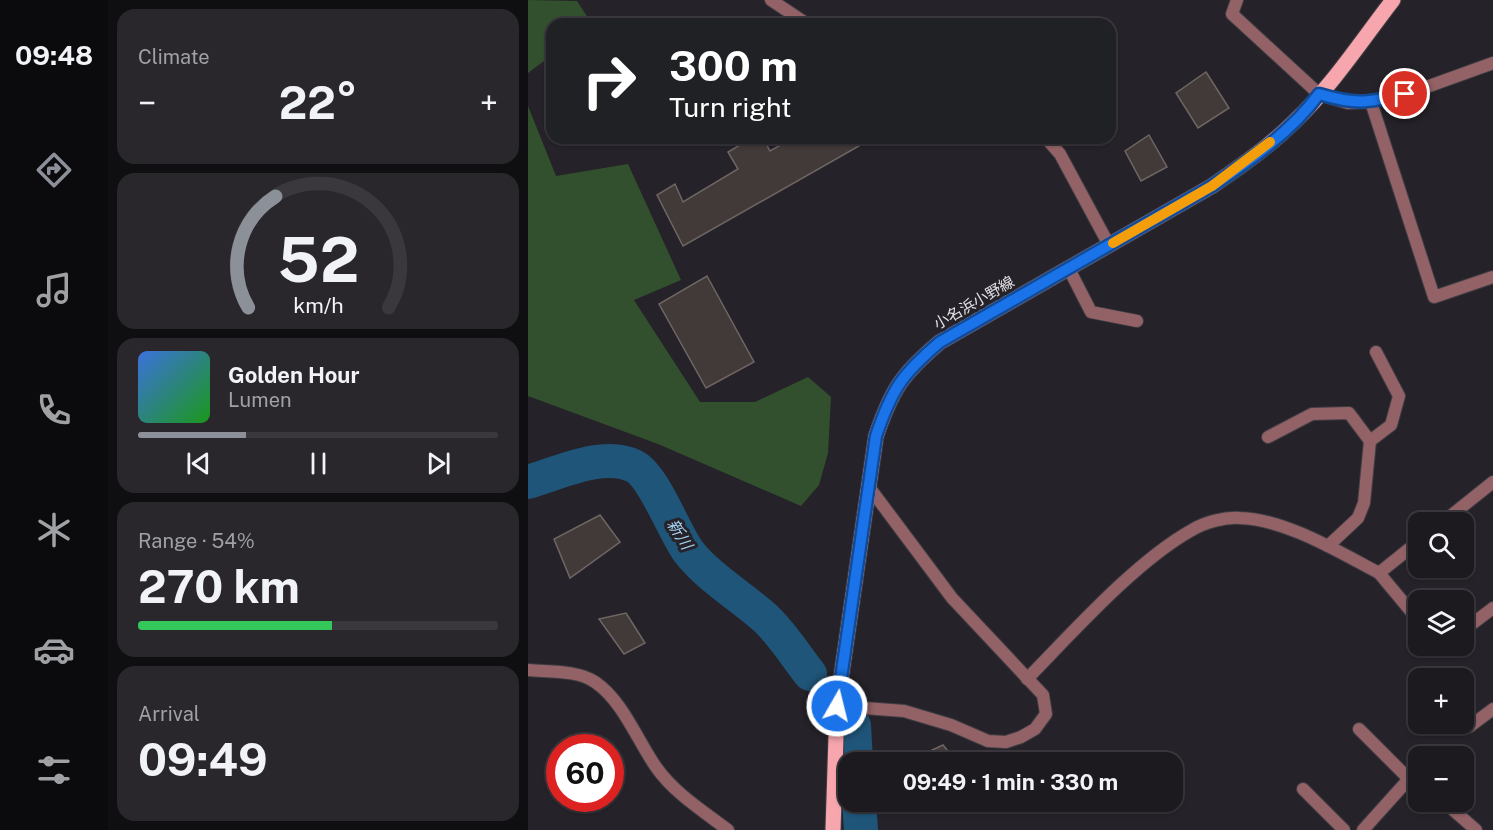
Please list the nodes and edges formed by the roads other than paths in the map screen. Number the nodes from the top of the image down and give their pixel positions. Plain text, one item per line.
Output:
1 (771, 0) edge
2 (1237, 0) edge
3 (1393, 0) edge
4 (798, 18) edge
5 (1493, 63) edge
6 (1319, 94) junction
7 (1371, 102) junction
8 (1051, 144) edge
9 (1108, 245) junction
10 (1069, 269) junction
11 (1493, 277) edge
12 (1137, 321) dead end
13 (1376, 352) dead end
14 (1268, 437) dead end
15 (1370, 441) junction
16 (1493, 482) edge
17 (869, 487) junction
18 (1456, 512) edge
19 (1328, 546) junction
20 (1408, 550) edge
21 (1379, 573) junction
22 (1408, 608) edge
23 (1493, 608) edge
24 (1474, 622) edge
25 (528, 670) edge
26 (1027, 679) junction
27 (837, 706) junction
28 (1493, 709) edge
29 (1474, 724) edge
30 (1359, 729) dead end
31 (1408, 771) edge
32 (1408, 782) edge
33 (1303, 789) dead end
34 (1456, 812) edge
35 (722, 828) edge
36 (833, 830) edge
37 (1344, 830) edge
38 (1363, 830) edge
39 (1476, 830) edge

1 - 4 street
2 - 6 street
3 - 6 main road, 小名浜小野線
5 - 7 street
6 - 7 street
6 - 9 main road, 小名浜小野線
7 - 11 street
8 - 9 street
9 - 10 main road, 小名浜小野線
10 - 12 street
10 - 17 main road, 小名浜小野線
13 - 15 street
14 - 15 street
15 - 19 street
16 - 18 street
17 - 26 street
17 - 27 main road, 小名浜小野線
19 - 21 street
19 - 26 street
20 - 21 street
21 - 22 street
23 - 24 street
25 - 35 street
26 - 27 street
27 - 36 main road, 小名浜小野線
28 - 29 street
30 - 31 street
32 - 38 street
33 - 37 street
34 - 39 street

